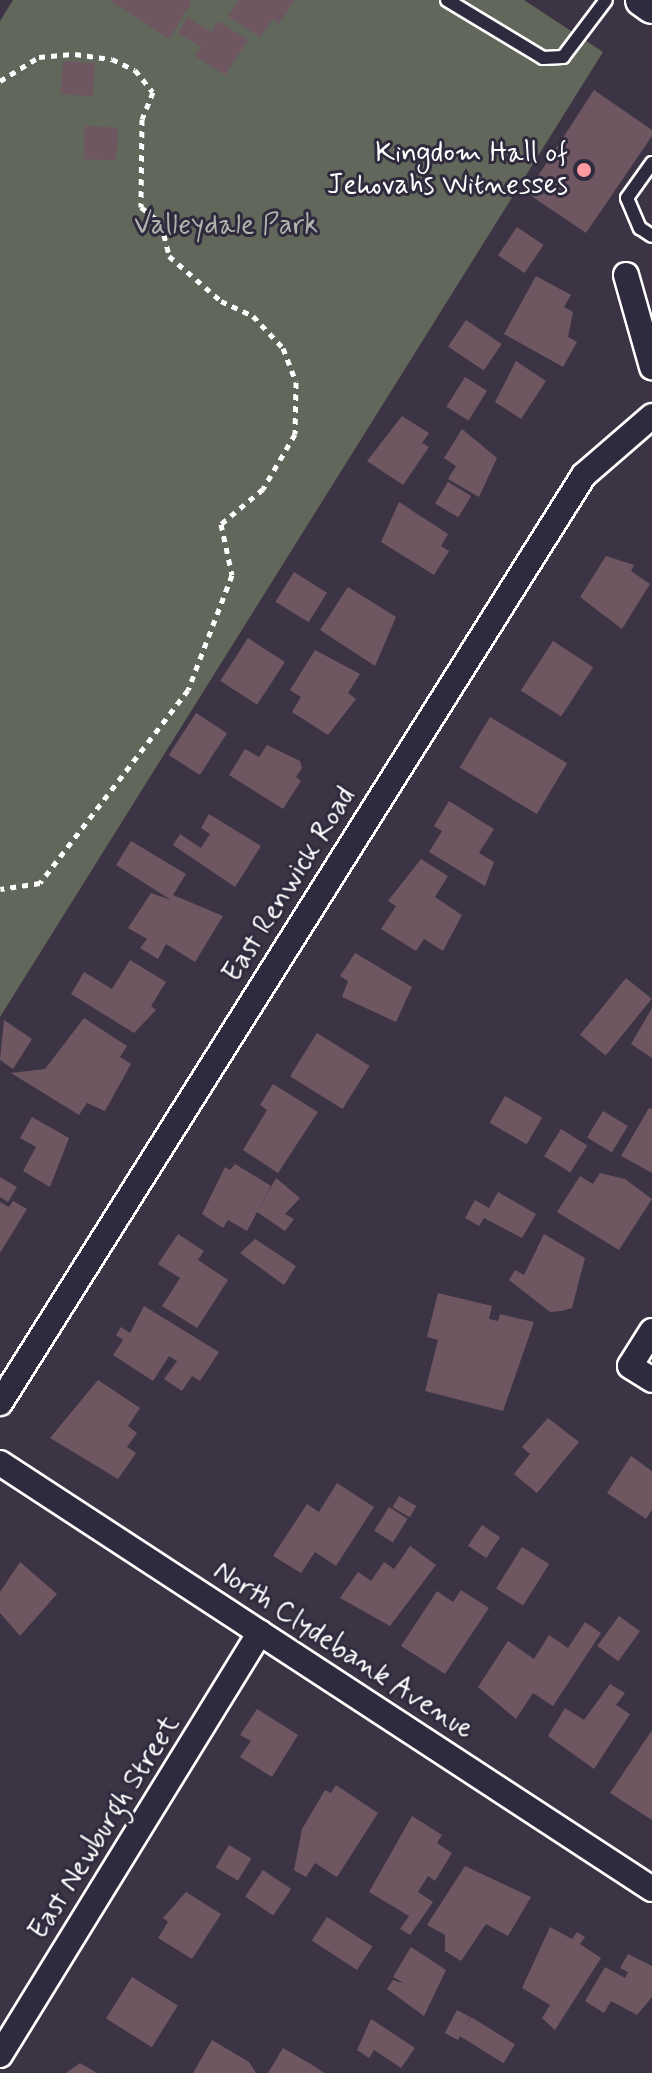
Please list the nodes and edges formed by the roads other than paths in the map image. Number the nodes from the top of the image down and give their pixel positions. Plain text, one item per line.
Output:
1 (447, 0) edge
2 (606, 0) edge
3 (642, 0) edge
4 (652, 7) edge
5 (652, 163) edge
6 (652, 236) edge
7 (626, 275) dead end
8 (652, 367) edge
9 (652, 416) edge
10 (652, 1331) edge
11 (652, 1380) edge
12 (0, 1403) edge
13 (0, 1463) edge
14 (260, 1633) junction
15 (652, 1889) edge
16 (0, 2055) edge

1 - 2 lane
3 - 4 street
5 - 6 lane
7 - 8 street
9 - 12 street, East Renwick Road
10 - 11 street
13 - 14 street, North Clydebank Avenue
14 - 15 street, North Clydebank Avenue
14 - 16 street, East Newburgh Street

